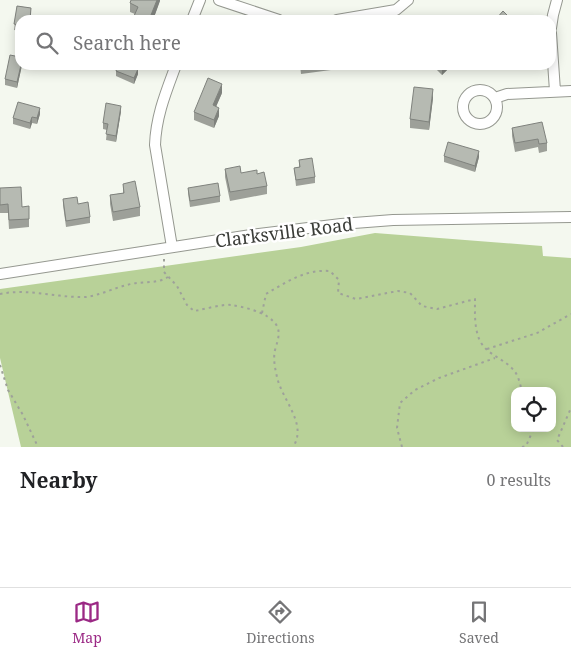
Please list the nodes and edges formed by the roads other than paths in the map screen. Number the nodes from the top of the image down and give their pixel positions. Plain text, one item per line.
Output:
1 (200, 0) edge
2 (219, 0) edge
3 (408, 0) edge
4 (557, 0) edge
5 (194, 15) edge
6 (264, 15) edge
7 (366, 15) edge
8 (552, 15) edge
9 (174, 70) edge
10 (554, 70) edge
11 (571, 90) edge
12 (555, 91) junction
13 (495, 98) dead end
14 (571, 217) edge
15 (172, 247) junction
16 (0, 274) edge

1 - 5 street
2 - 6 street
3 - 7 street
4 - 8 street
9 - 15 street
10 - 12 street
11 - 12 street
12 - 13 street
14 - 15 street, Clarksville Road
15 - 16 street, Clarksville Road

